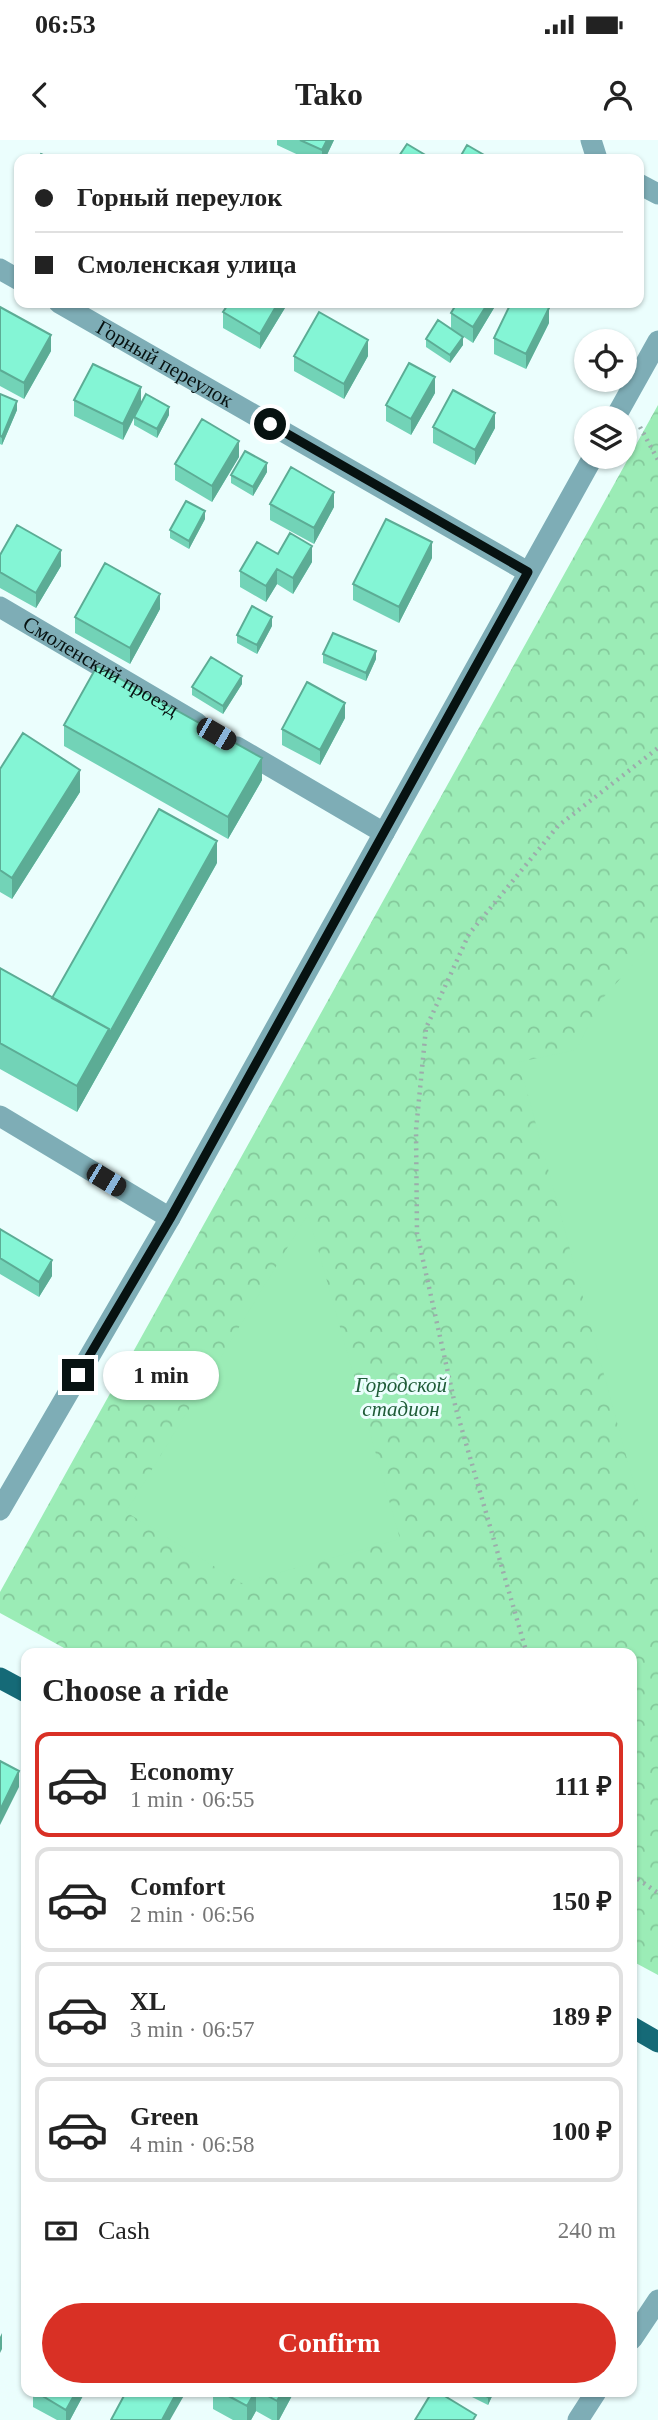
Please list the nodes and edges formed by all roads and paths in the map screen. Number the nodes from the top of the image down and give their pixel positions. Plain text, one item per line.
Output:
1 (68, 308) edge
2 (658, 341) edge
3 (622, 406) edge
4 (586, 469) edge
5 (528, 572) junction
6 (0, 607) edge
7 (658, 748) edge
8 (384, 833) junction
9 (0, 1116) edge
10 (170, 1219) junction
11 (0, 1510) edge
12 (525, 1648) edge
13 (0, 1678) edge
14 (21, 1689) edge
15 (637, 1878) edge
16 (658, 1893) edge
17 (637, 2030) edge
18 (658, 2042) edge
19 (658, 2300) edge
20 (637, 2332) edge
21 (593, 2397) edge
22 (578, 2420) edge

1 - 5 street, Горный переулок
2 - 3 street
4 - 5 street
5 - 8 street
6 - 8 street, Смоленский проезд
7 - 12 path
8 - 10 street
9 - 10 street
10 - 11 street
13 - 14 main road
15 - 16 path
17 - 18 main road
19 - 20 street
21 - 22 street

